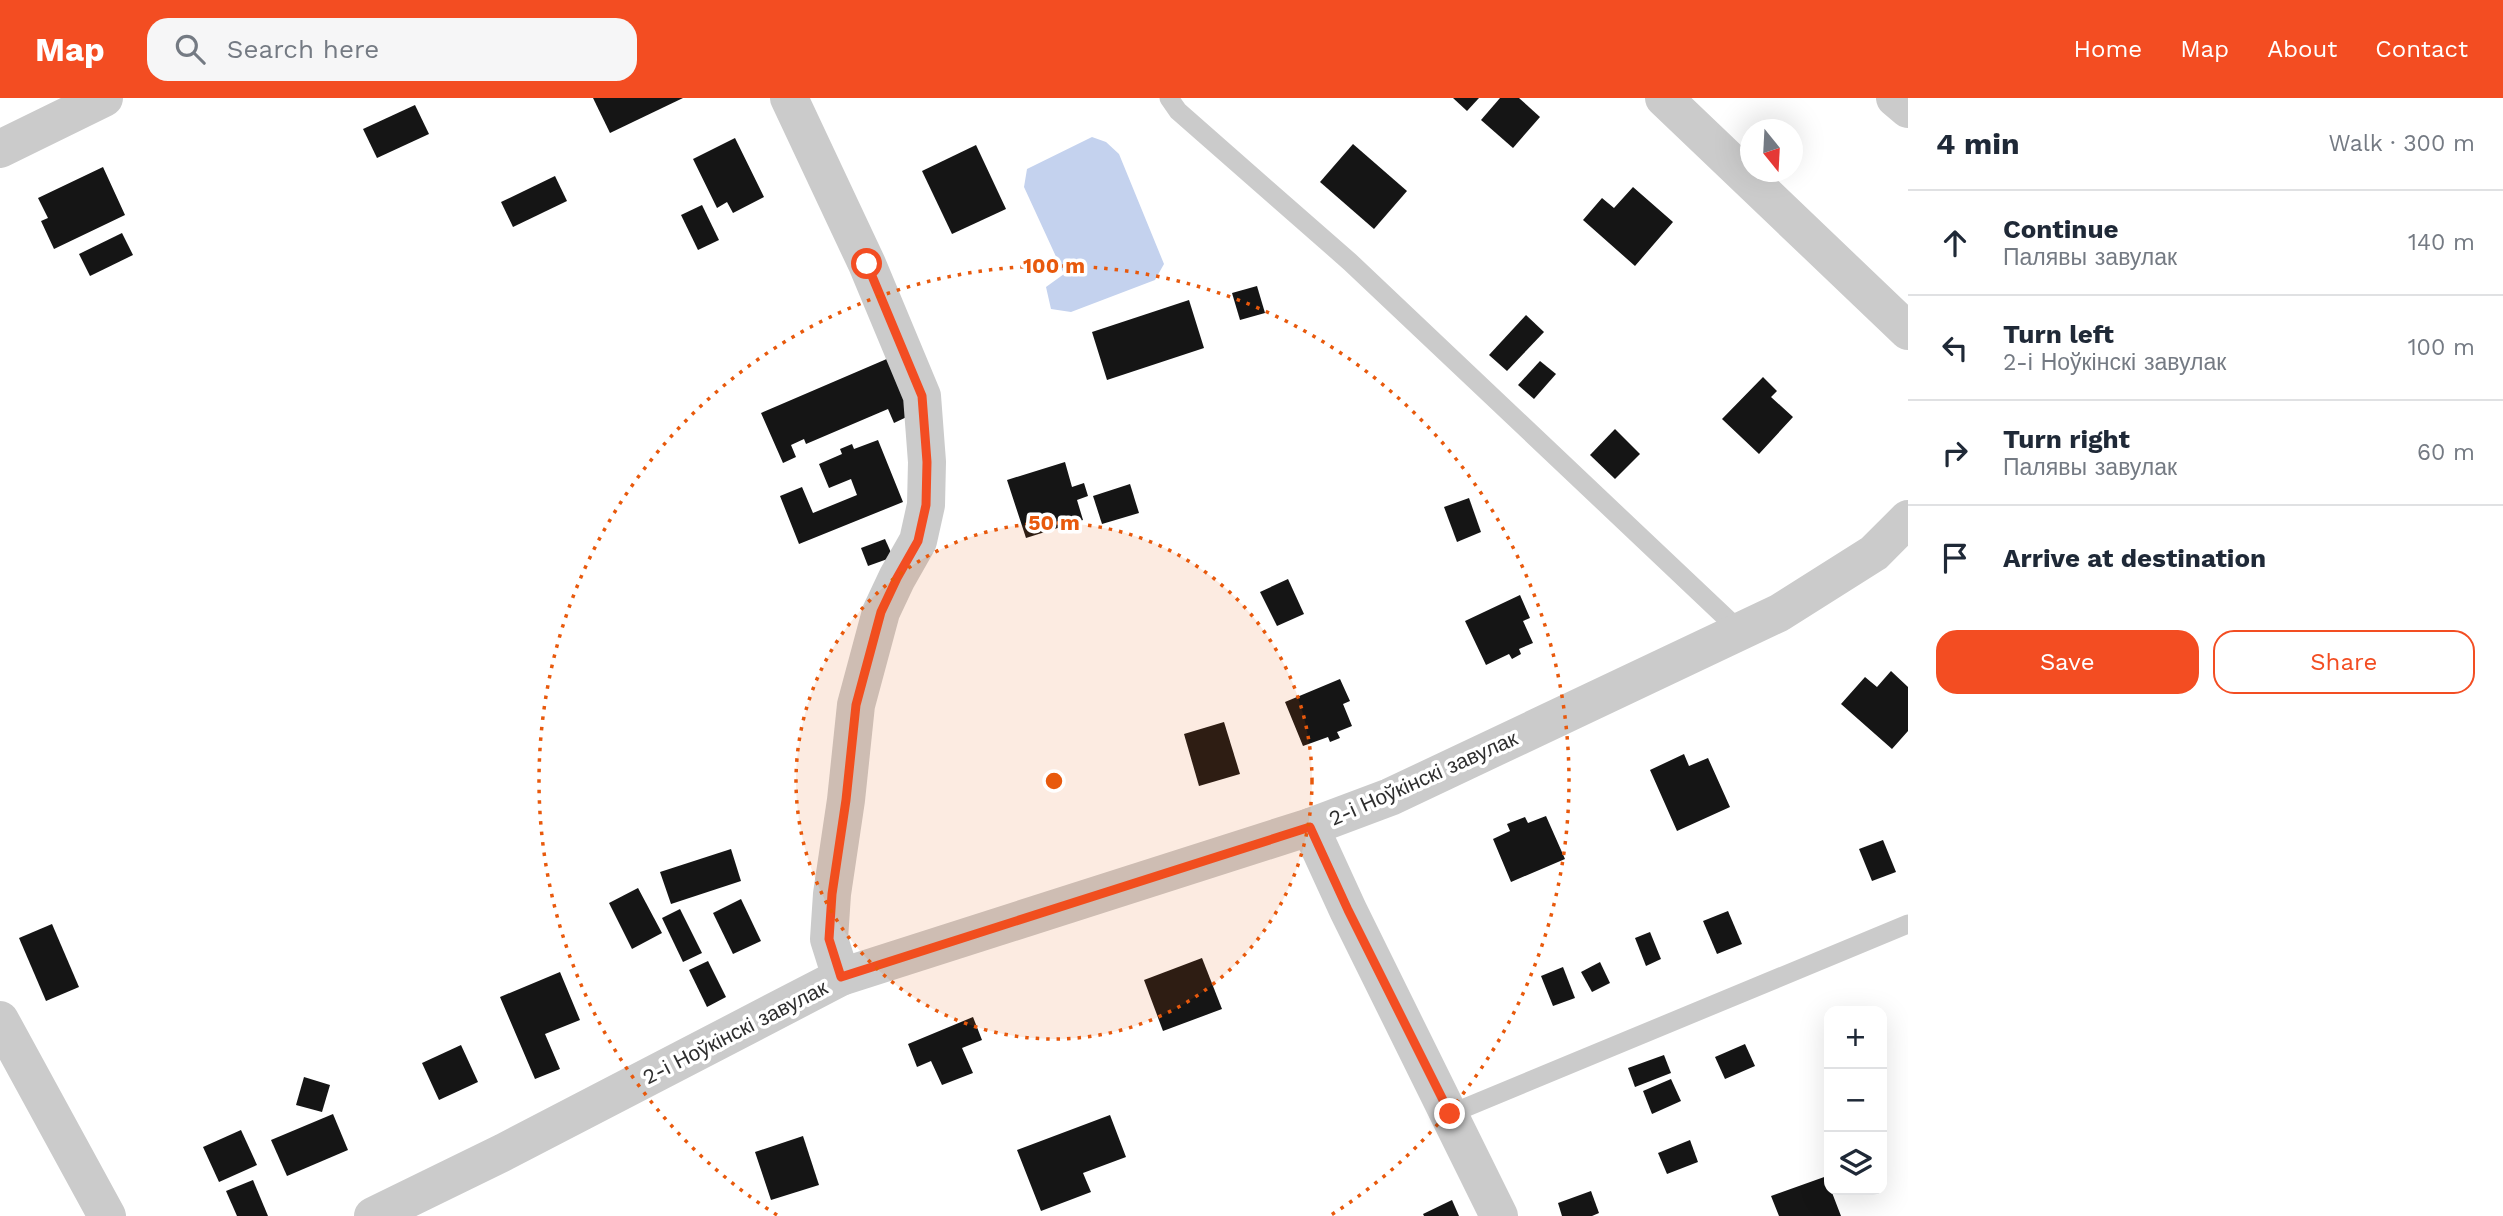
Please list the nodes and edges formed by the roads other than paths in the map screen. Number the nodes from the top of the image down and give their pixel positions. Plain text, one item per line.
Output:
1 (104, 98) edge
2 (789, 98) edge
3 (1169, 98) edge
4 (1664, 98) edge
5 (1895, 98) edge
6 (1908, 109) edge
7 (0, 149) edge
8 (1908, 331) edge
9 (1908, 519) edge
10 (1740, 631) junction
11 (1310, 827) junction
12 (1908, 924) edge
13 (841, 977) junction
14 (0, 1020) edge
15 (1450, 1114) junction
16 (107, 1216) edge
17 (373, 1216) edge
18 (1499, 1216) edge

1 - 7 street
2 - 13 street
3 - 10 lane
4 - 8 street
5 - 6 street
9 - 10 street, 2-і Ноўкінскі завулак
10 - 11 street, 2-і Ноўкінскі завулак
11 - 13 street, 2-і Ноўкінскі завулак
11 - 15 street
12 - 15 lane
13 - 17 street, 2-і Ноўкінскі завулак
14 - 16 street
15 - 18 street

